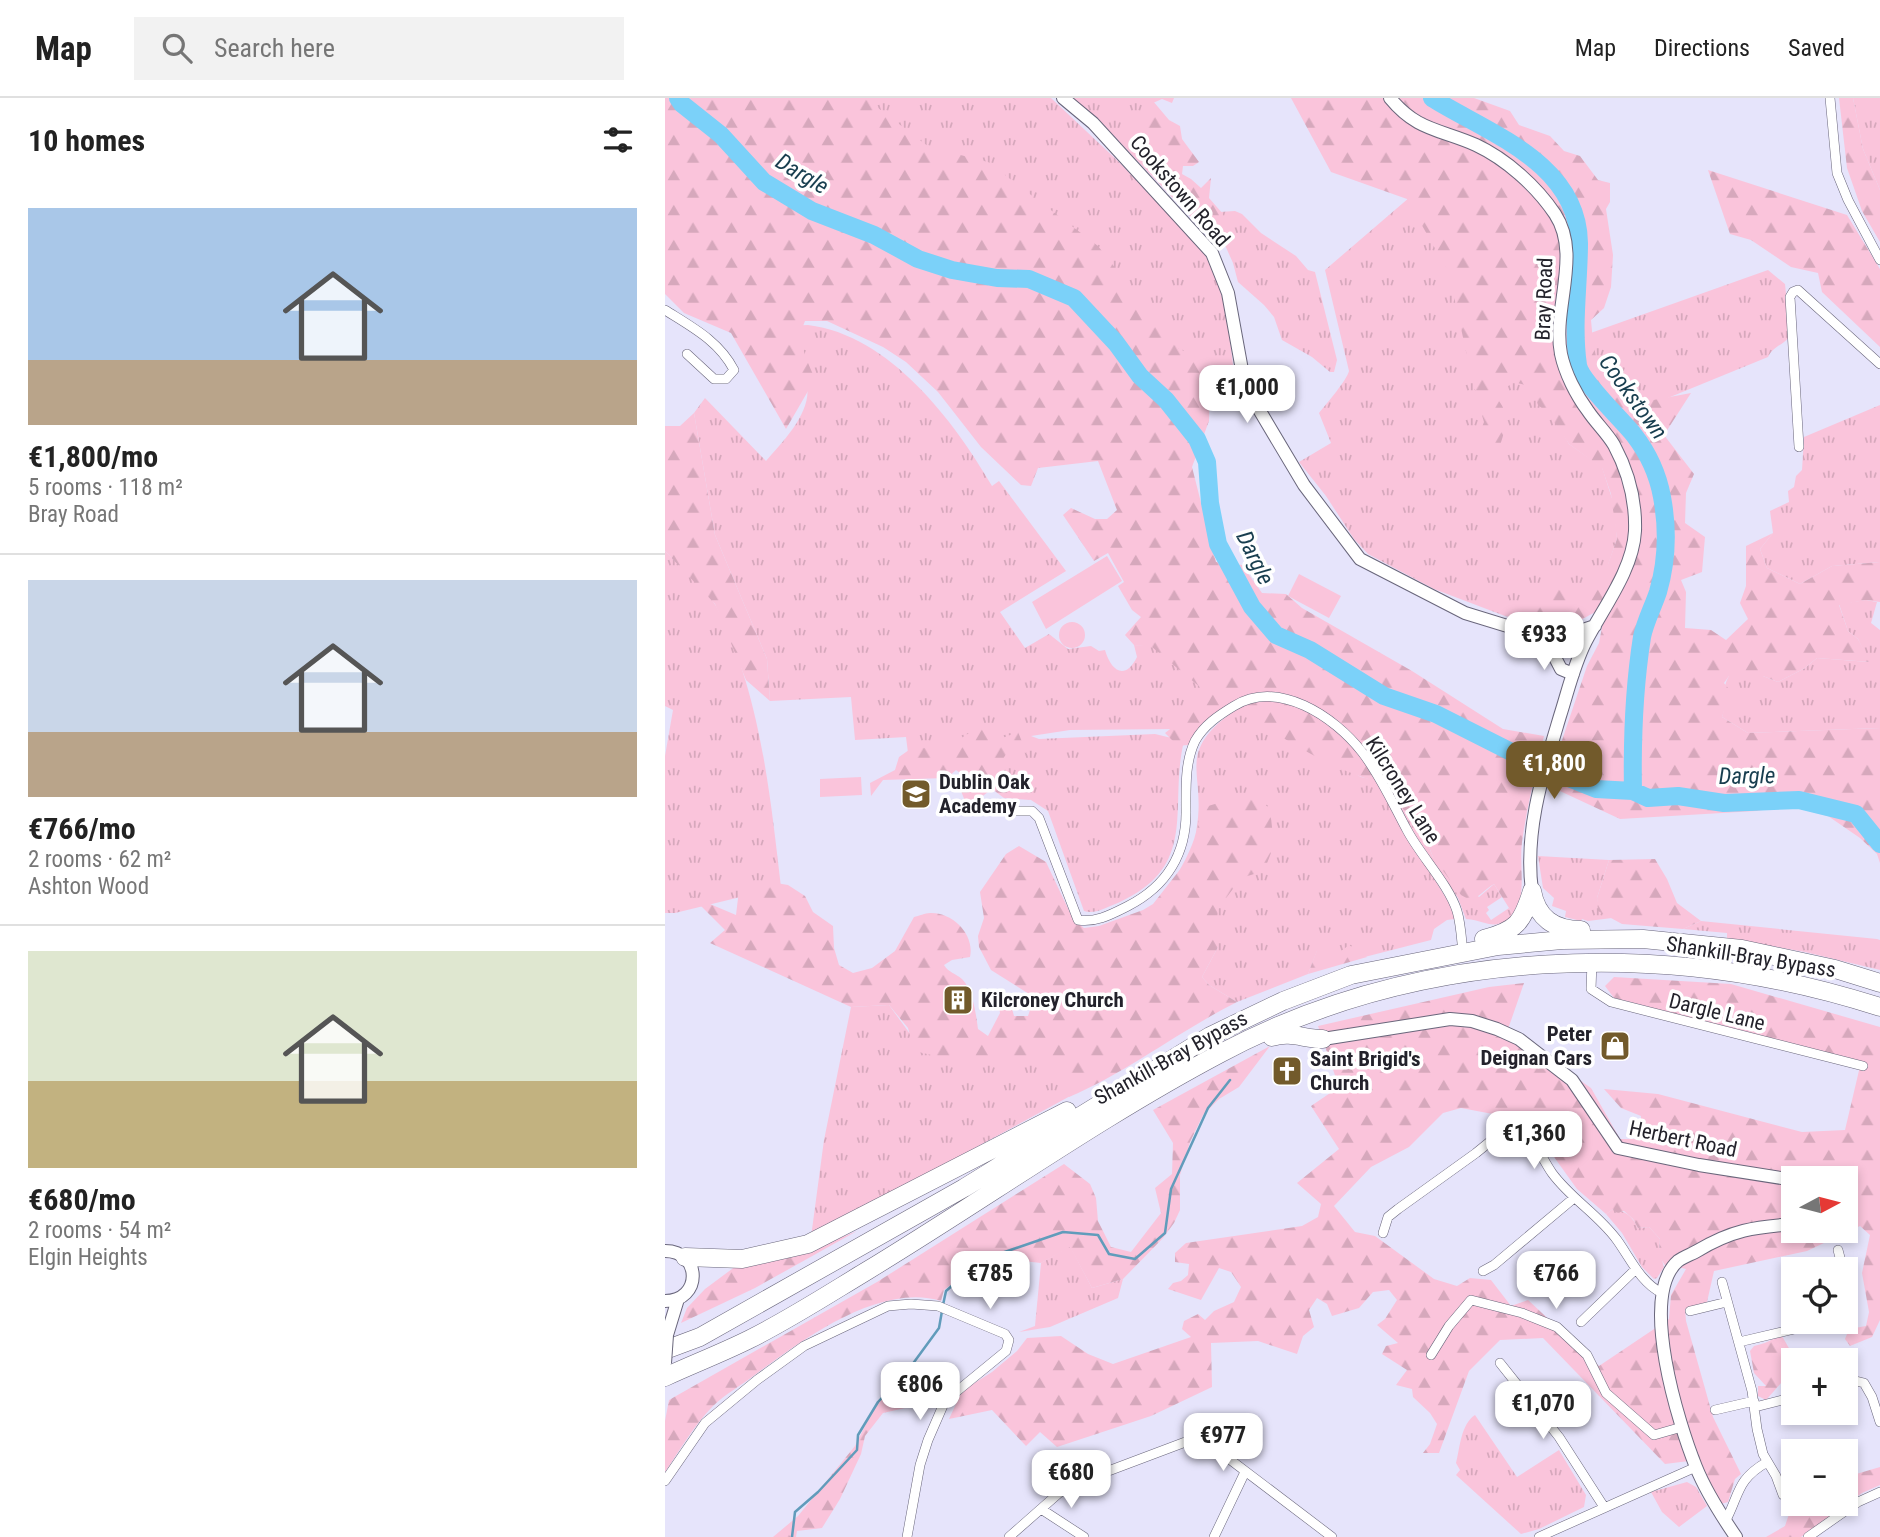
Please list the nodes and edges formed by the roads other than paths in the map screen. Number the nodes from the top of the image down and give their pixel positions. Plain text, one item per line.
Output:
1 (1063, 98) edge
2 (1389, 98) edge
3 (1830, 98) edge
4 (1880, 260) edge
5 (665, 310) edge
6 (687, 354) dead end
7 (1880, 364) edge
8 (1799, 447) dead end
9 (1595, 626) junction
10 (1540, 636) junction
11 (1573, 674) junction
12 (983, 811) dead end
13 (1532, 891) junction
14 (1643, 939) junction
15 (1462, 943) junction
16 (1592, 962) junction
17 (1508, 968) junction
18 (1351, 975) junction
19 (1880, 983) edge
20 (1880, 1007) edge
21 (1210, 1036) junction
22 (1323, 1039) junction
23 (1863, 1066) dead end
24 (1781, 1176) edge
25 (1574, 1198) junction
26 (1781, 1225) edge
27 (1383, 1233) dead end
28 (1838, 1250) dead end
29 (665, 1251) edge
30 (899, 1251) junction
31 (685, 1257) junction
32 (1840, 1257) edge
33 (1636, 1269) junction
34 (1483, 1271) dead end
35 (1722, 1282) dead end
36 (1662, 1293) junction
37 (671, 1300) edge
38 (1727, 1302) junction
39 (1690, 1311) dead end
40 (1581, 1322) dead end
41 (1781, 1332) edge
42 (666, 1338) edge
43 (1739, 1342) junction
44 (1431, 1355) dead end
45 (665, 1363) edge
46 (1500, 1363) dead end
47 (665, 1377) edge
48 (1858, 1382) edge
49 (1781, 1399) edge
50 (1754, 1404) junction
51 (1715, 1410) dead end
52 (1880, 1422) edge
53 (1682, 1427) junction
54 (1767, 1462) junction
55 (1696, 1467) junction
56 (1245, 1472) junction
57 (1103, 1473) dead end
58 (1076, 1478) dead end
59 (665, 1481) edge
60 (1781, 1490) edge
61 (1880, 1492) edge
62 (1604, 1507) junction
63 (1041, 1509) junction
64 (1725, 1522) junction
65 (1330, 1536) edge
66 (907, 1537) edge
67 (1009, 1537) edge
68 (1084, 1537) edge
69 (1214, 1537) edge
70 (1539, 1537) edge
71 (1736, 1537) edge
72 (1808, 1537) edge

1 - 10 street, Cookstown Road
2 - 9 street, Bray Road
3 - 4 street
5 - 6 street
7 - 8 street
9 - 10 street, Cookstown Road
9 - 11 street, Bray Road
10 - 11 street
11 - 13 street, Bray Road
12 - 15 street, Kilcroney Lane
13 - 14 highway
13 - 15 highway
14 - 18 highway, Shankill-Bray Bypass
14 - 19 highway, Shankill-Bray Bypass
15 - 18 highway
16 - 17 highway, Shankill-Bray Bypass
16 - 20 highway, Shankill-Bray Bypass
16 - 23 street, Dargle Lane
17 - 22 highway
17 - 30 highway, Shankill-Bray Bypass
18 - 21 highway, Shankill-Bray Bypass
21 - 31 highway
21 - 42 highway, Shankill-Bray Bypass
22 - 24 street, Herbert Road
22 - 30 highway
25 - 27 street
25 - 33 street
25 - 34 street
26 - 36 street
28 - 32 street
29 - 31 street
30 - 47 highway, Shankill-Bray Bypass
31 - 37 street
33 - 36 street
33 - 40 street
35 - 38 street
36 - 53 street
37 - 42 street
38 - 39 street
38 - 43 street
41 - 43 street
42 - 45 street, bridge
43 - 50 street
44 - 53 street
46 - 62 street
48 - 52 street
49 - 50 street
50 - 51 street
50 - 54 street
53 - 55 street
54 - 60 street
54 - 64 street
55 - 62 street
55 - 64 street
56 - 57 street
56 - 65 street
56 - 69 street
58 - 63 street
59 - 66 street
61 - 72 street
62 - 70 street
63 - 67 street
63 - 68 street
64 - 71 street

